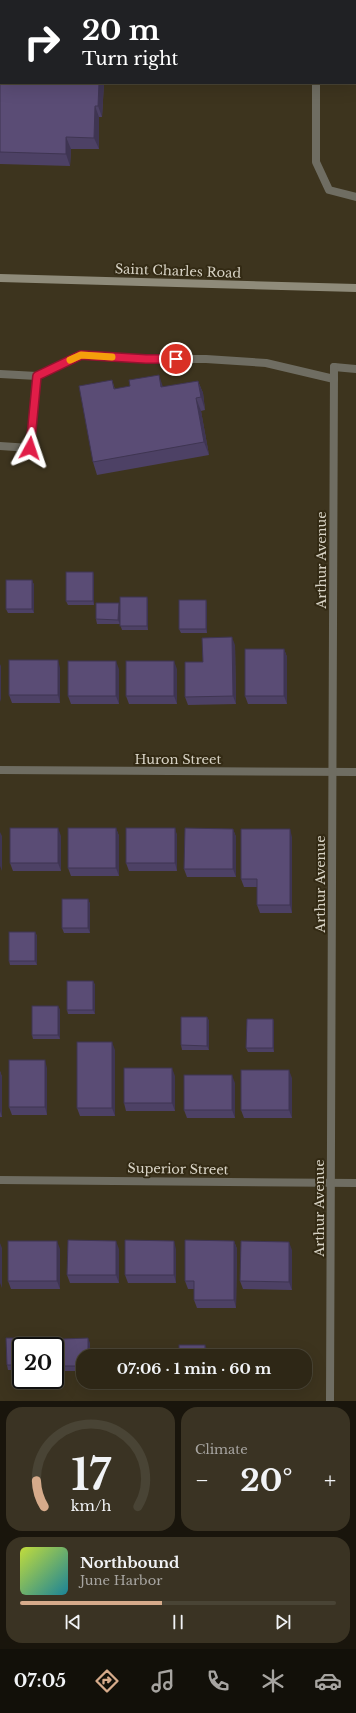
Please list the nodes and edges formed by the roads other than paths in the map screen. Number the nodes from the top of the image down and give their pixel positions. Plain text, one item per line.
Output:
1 (316, 84) edge
2 (356, 197) edge
3 (0, 278) edge
4 (356, 288) edge
5 (356, 370) edge
6 (0, 374) edge
7 (37, 376) junction
8 (334, 378) junction
9 (0, 446) edge
10 (0, 770) edge
11 (332, 772) junction
12 (356, 772) edge
13 (0, 1180) edge
14 (331, 1183) junction
15 (356, 1183) edge
16 (330, 1401) edge

1 - 2 street
3 - 4 main road, Saint Charles Road
5 - 8 street, Arthur Avenue
6 - 7 street
7 - 8 street
7 - 9 street
8 - 11 street, Arthur Avenue
10 - 11 street, Huron Street
11 - 12 street, Huron Street
11 - 14 street, Arthur Avenue
13 - 14 street, Superior Street
14 - 15 street, Superior Street
14 - 16 street, Arthur Avenue

